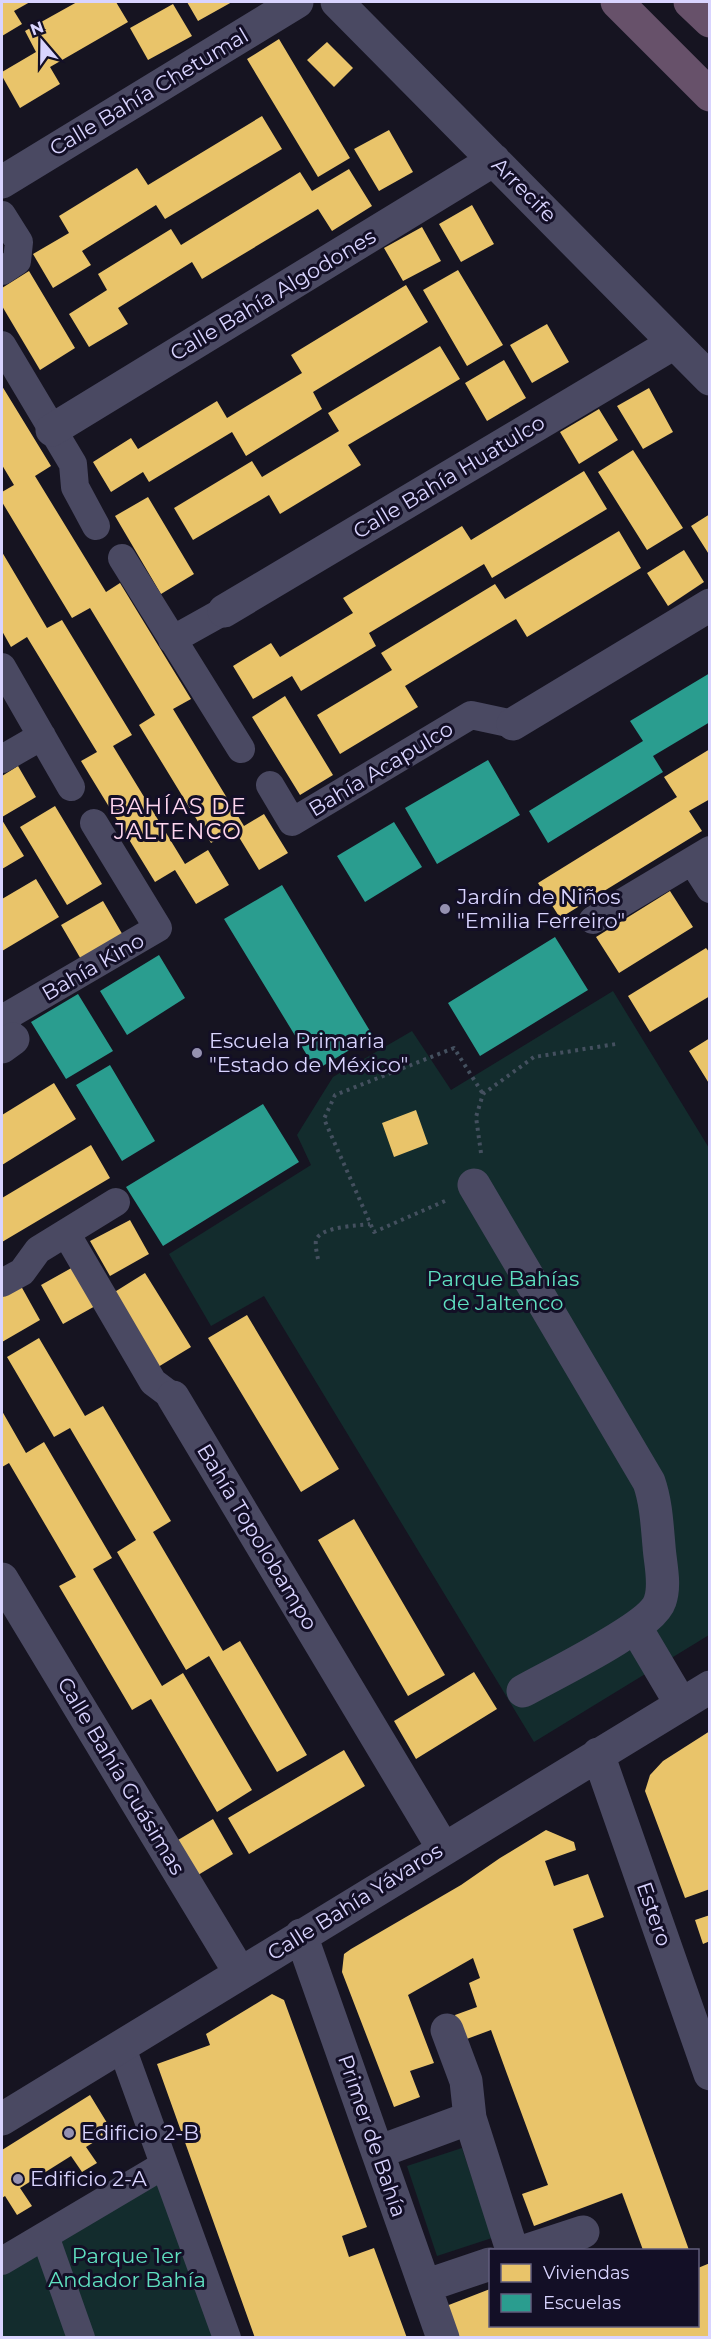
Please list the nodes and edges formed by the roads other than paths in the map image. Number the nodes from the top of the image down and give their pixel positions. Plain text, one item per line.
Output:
1 (297, 2) edge
2 (337, 2) edge
3 (617, 2) edge
4 (690, 2) edge
5 (710, 21) edge
6 (710, 95) edge
7 (494, 160) junction
8 (2, 182) edge
9 (2, 215) edge
10 (2, 271) edge
11 (674, 343) junction
12 (2, 345) edge
13 (710, 379) edge
14 (52, 430) junction
15 (96, 526) dead end
16 (122, 558) dead end
17 (710, 605) edge
18 (224, 611) joint
19 (172, 639) junction
20 (2, 667) edge
21 (513, 724) joint
22 (42, 736) junction
23 (241, 749) dead end
24 (2, 759) edge
25 (270, 785) dead end
26 (71, 787) dead end
27 (94, 823) dead end
28 (701, 855) edge
29 (710, 889) edge
30 (593, 920) dead end
31 (7, 1043) edge
32 (474, 1185) road end
33 (116, 1202) dead end
34 (66, 1233) junction
35 (2, 1283) edge
36 (173, 1397) joint
37 (2, 1579) edge
38 (636, 1628) junction
39 (710, 1687) edge
40 (524, 1691) dead end
41 (681, 1704) junction
42 (598, 1754) junction
43 (443, 1848) junction
44 (301, 1935) junction
45 (240, 1973) junction
46 (447, 2030) dead end
47 (121, 2045) junction
48 (710, 2074) edge
49 (470, 2118) junction
50 (2, 2119) edge
51 (378, 2152) junction
52 (164, 2165) junction
53 (583, 2232) dead end
54 (45, 2236) junction
55 (512, 2249) edge
56 (531, 2249) edge
57 (2, 2261) edge
58 (489, 2264) edge
59 (425, 2286) junction
60 (81, 2337) edge
61 (227, 2337) edge
62 (443, 2337) edge

1 - 8 street, Calle Bahía Chetumal
2 - 7 street, Arrecife
3 - 6 highway
4 - 5 highway
7 - 11 street, Arrecife
7 - 14 street, Calle Bahía Algodones
9 - 10 street
11 - 13 street, Arrecife
11 - 18 street, Calle Bahía Huatulco
12 - 14 street
14 - 15 street
16 - 19 street
17 - 21 street
18 - 19 street
19 - 23 street
20 - 22 street
21 - 25 street, Bahía Acapulco
22 - 24 street
22 - 26 street
27 - 31 street, Bahía Kino
28 - 29 street
28 - 30 street
32 - 38 street
33 - 34 street
34 - 35 street
34 - 36 street, Bahía Topolobampo
36 - 43 street, Bahía Topolobampo
37 - 45 street, Calle Bahía Guásimas
38 - 40 street
38 - 41 street
39 - 41 street, Calle Bahía Yávaros
41 - 42 street, Calle Bahía Yávaros
42 - 43 street, Calle Bahía Yávaros
42 - 48 street, Estero
43 - 44 street, Calle Bahía Yávaros
44 - 45 street, Calle Bahía Yávaros
44 - 51 street, Primer de Bahía
45 - 47 street, Calle Bahía Yávaros
46 - 49 street
47 - 50 street, Calle Bahía Yávaros
47 - 52 street
49 - 51 street
49 - 55 street
51 - 59 street, Primer de Bahía
52 - 54 street
52 - 61 street
53 - 56 street
54 - 57 street
54 - 60 street
58 - 59 street
59 - 62 street, Primer de Bahía

